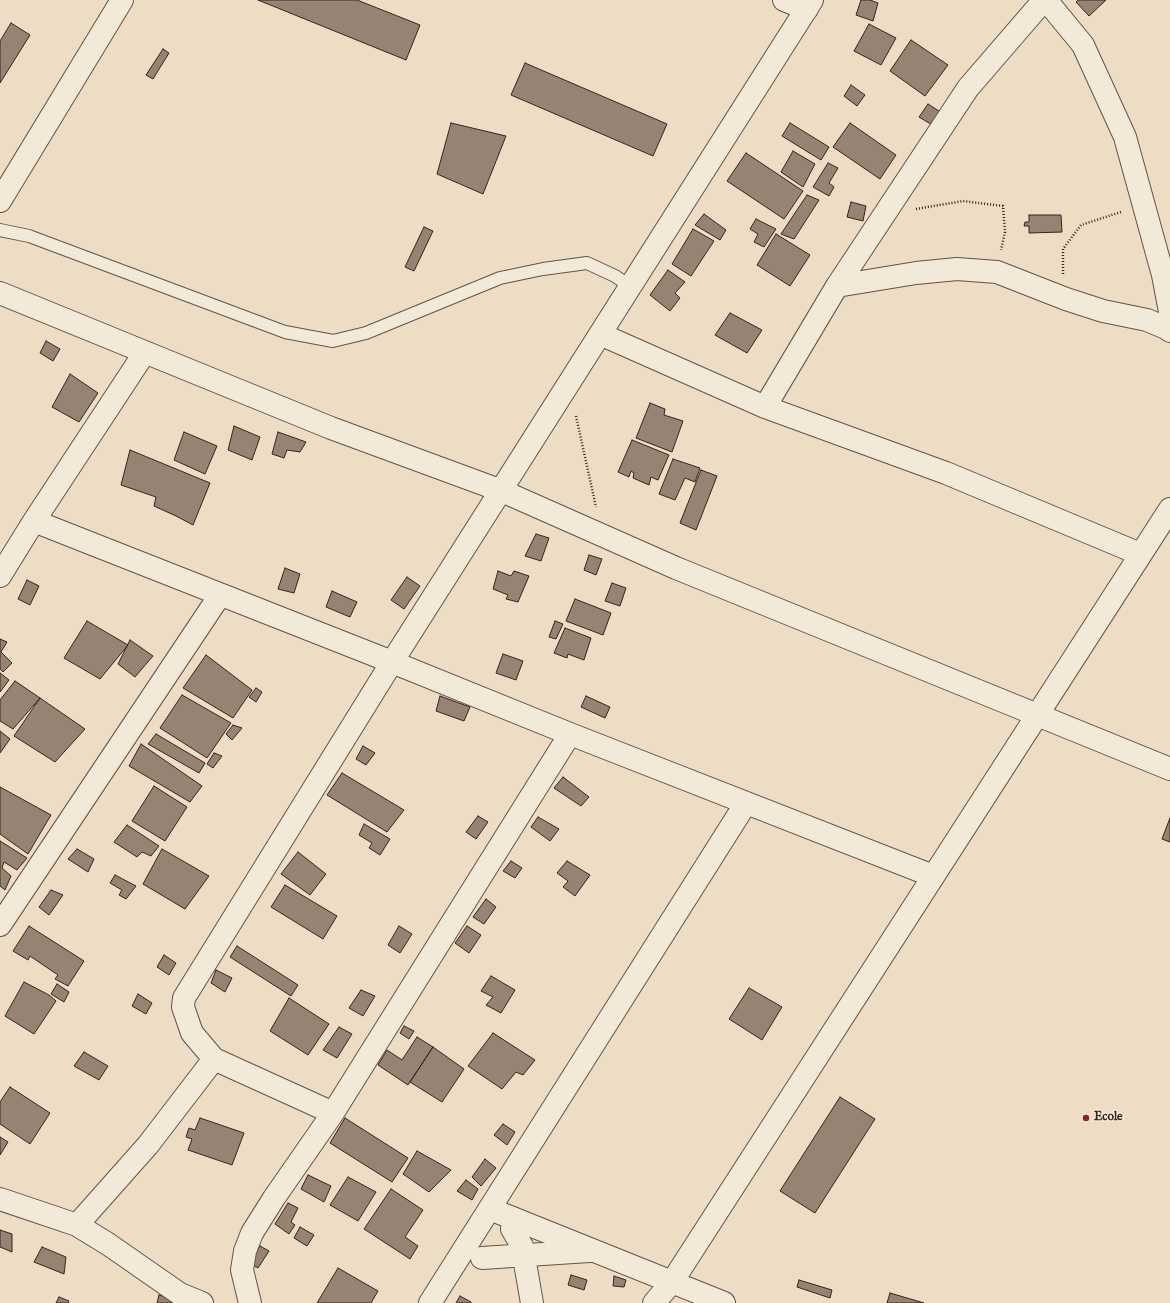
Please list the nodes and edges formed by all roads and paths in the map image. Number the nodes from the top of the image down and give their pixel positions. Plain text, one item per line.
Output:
1 (122, 0) edge
2 (784, 0) edge
3 (1045, 0) edge
4 (810, 5) edge
5 (0, 201) edge
6 (1145, 207) junction
7 (884, 214) junction
8 (0, 230) edge
9 (997, 272) junction
10 (837, 286) junction
11 (631, 287) junction
12 (0, 293) edge
13 (1066, 299) junction
14 (1170, 312) edge
15 (1170, 331) edge
16 (600, 334) junction
17 (145, 352) junction
18 (569, 384) junction
19 (765, 407) junction
20 (502, 491) junction
21 (1170, 509) edge
22 (34, 521) junction
23 (602, 535) junction
24 (1140, 554) junction
25 (0, 576) edge
26 (220, 595) junction
27 (392, 662) junction
28 (1037, 715) junction
29 (570, 734) junction
30 (1170, 769) edge
31 (746, 803) junction
32 (933, 876) junction
33 (0, 925) edge
34 (214, 1059) junction
35 (332, 1113) junction
36 (0, 1199) edge
37 (490, 1209) junction
38 (513, 1218) junction
39 (77, 1225) junction
40 (594, 1250) junction
41 (523, 1255) junction
42 (482, 1258) dead end
43 (672, 1282) junction
44 (202, 1303) edge
45 (250, 1303) edge
46 (430, 1303) edge
47 (532, 1303) edge
48 (654, 1303) edge
49 (724, 1303) edge

1 - 5 street
2 - 4 street
3 - 6 street
3 - 7 street
4 - 11 street
6 - 13 path
6 - 14 street
7 - 9 path
7 - 10 street
8 - 11 lane
9 - 10 street
9 - 13 street
10 - 19 street
11 - 16 street
12 - 17 street
13 - 15 street
16 - 18 street
16 - 19 street
17 - 20 street
17 - 22 street
18 - 20 street
18 - 23 path
19 - 24 street
20 - 23 street
20 - 27 street
21 - 24 street
22 - 25 street
22 - 26 street
23 - 28 street
24 - 28 street
26 - 27 street
26 - 33 street
27 - 29 street
27 - 34 street
28 - 30 street
28 - 32 street
29 - 31 street
29 - 35 street
31 - 32 street
31 - 37 street
32 - 43 street
34 - 35 street
34 - 39 street
35 - 45 street
36 - 39 street
37 - 38 street
37 - 46 street
38 - 40 street
38 - 41 street
39 - 44 street
40 - 41 street
40 - 43 street
41 - 42 street
41 - 47 street
43 - 48 street
43 - 49 street

